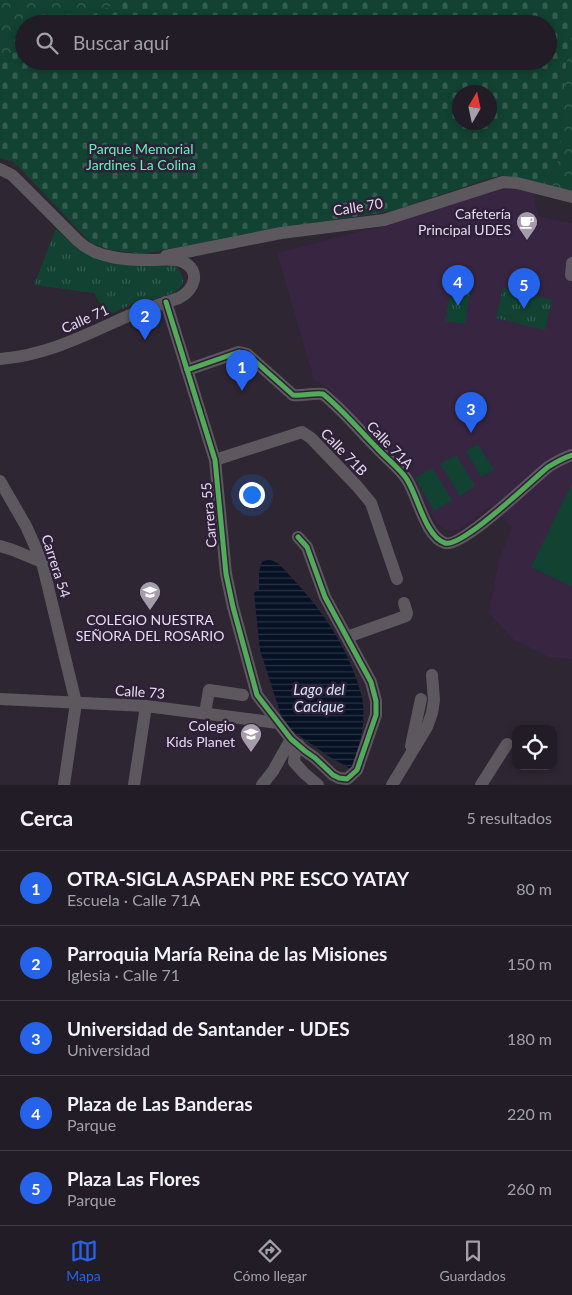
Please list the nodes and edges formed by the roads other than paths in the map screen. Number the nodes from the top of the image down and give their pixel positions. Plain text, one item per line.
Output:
1 (0, 169) edge
2 (572, 197) edge
3 (198, 250) junction
4 (144, 260) junction
5 (169, 260) junction
6 (194, 281) junction
7 (179, 298) junction
8 (166, 302) junction
9 (0, 359) edge
10 (187, 370) junction
11 (572, 455) edge
12 (215, 460) junction
13 (0, 481) edge
14 (298, 537) dead end
15 (0, 546) edge
16 (42, 562) junction
17 (397, 579) dead end
18 (404, 603) dead end
19 (347, 637) junction
20 (432, 675) dead end
21 (243, 695) dead end
22 (0, 699) edge
23 (420, 699) dead end
24 (76, 703) junction
25 (146, 706) junction
26 (205, 713) junction
27 (278, 723) junction
28 (507, 744) dead end
29 (298, 745) junction
30 (410, 753) junction
31 (64, 785) edge
32 (134, 785) edge
33 (262, 785) edge
34 (318, 785) edge
35 (392, 785) edge
36 (481, 785) edge

1 - 4 street, Calle 70
2 - 3 street, Calle 70
3 - 4 street, Calle 70
3 - 6 street
4 - 5 street, Calle 70
5 - 6 street
5 - 7 street
6 - 7 street
7 - 8 street, Calle 71
8 - 9 street, Calle 71
8 - 10 street, Carrera 55
10 - 11 street, Calle 71A
10 - 12 street, Carrera 55
12 - 17 street, Calle 71B
12 - 27 street, Carrera 55
13 - 16 street, Carrera 54
14 - 19 street, Carrera 55
15 - 16 street
16 - 24 street, Carrera 54
18 - 19 street
19 - 29 street, Carrera 55
20 - 30 street
21 - 26 street
22 - 24 street, Calle 73
23 - 30 street
24 - 25 street, Calle 73
24 - 31 street, Carrera 54
25 - 26 street, Calle 73
25 - 32 street
26 - 27 street, Calle 73
27 - 29 street, Carrera 55
28 - 36 street
29 - 33 street
29 - 34 street
30 - 35 street

